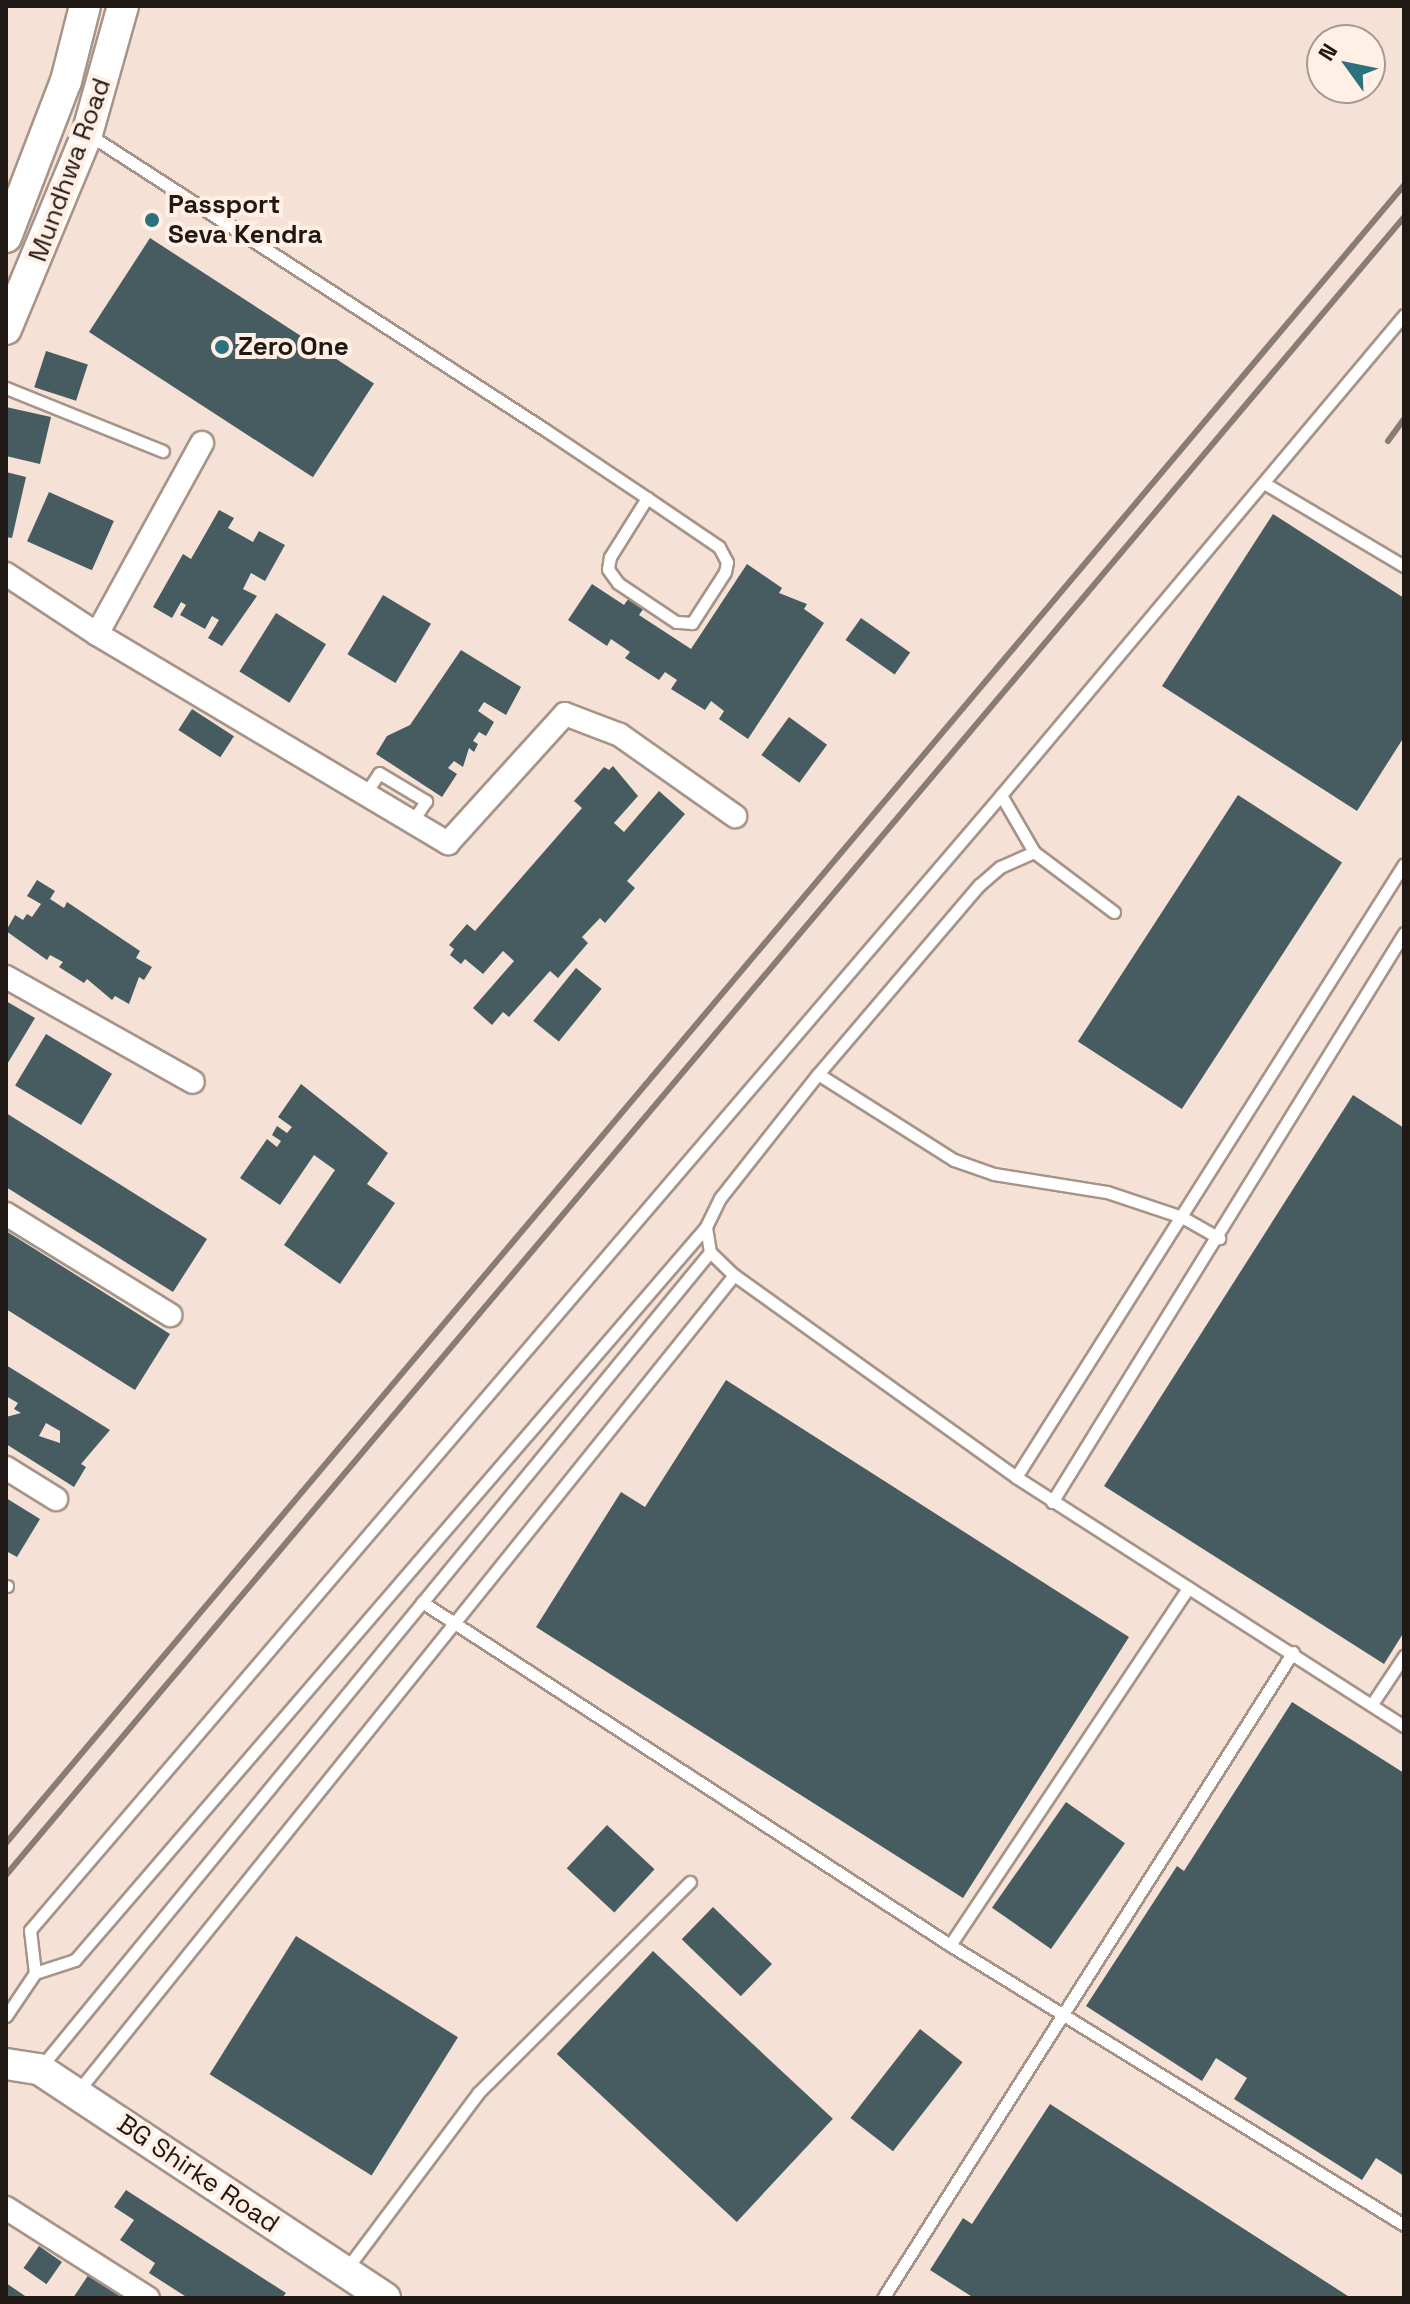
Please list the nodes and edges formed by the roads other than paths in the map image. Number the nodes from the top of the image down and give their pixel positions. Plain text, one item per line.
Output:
1 (85, 6) edge
2 (123, 6) edge
3 (66, 81) junction
4 (102, 92) junction
5 (87, 134) junction
6 (6, 237) edge
7 (1404, 315) edge
8 (6, 329) edge
9 (6, 388) edge
10 (202, 443) dead end
11 (163, 451) dead end
12 (1264, 483) junction
13 (647, 498) junction
14 (1404, 566) edge
15 (6, 574) edge
16 (97, 634) junction
17 (1001, 795) junction
18 (735, 816) dead end
19 (1034, 852) junction
20 (1404, 864) edge
21 (1114, 912) dead end
22 (1404, 933) edge
23 (6, 977) edge
24 (818, 1074) junction
25 (193, 1082) dead end
26 (6, 1214) edge
27 (1182, 1217) junction
28 (706, 1227) junction
29 (1219, 1238) junction
30 (710, 1252) junction
31 (734, 1275) junction
32 (170, 1315) dead end
33 (6, 1468) edge
34 (1016, 1477) junction
35 (56, 1499) dead end
36 (1052, 1502) junction
37 (1187, 1589) junction
38 (422, 1602) junction
39 (449, 1625) junction
40 (1293, 1652) junction
41 (1404, 1656) edge
42 (1372, 1704) junction
43 (1404, 1726) edge
44 (690, 1882) dead end
45 (950, 1945) junction
46 (35, 1973) junction
47 (1064, 2013) junction
48 (6, 2016) edge
49 (6, 2064) edge
50 (39, 2069) junction
51 (76, 2093) junction
52 (6, 2208) edge
53 (1404, 2225) edge
54 (344, 2271) junction
55 (148, 2298) edge
56 (385, 2298) edge
57 (883, 2298) edge

1 - 3 main road, Mundhwa Road
2 - 4 main road, Mundhwa Road
3 - 4 main road
3 - 6 main road, Mundhwa Road
4 - 5 main road, Mundhwa Road
5 - 8 main road, Mundhwa Road
5 - 13 lane
7 - 12 lane
9 - 11 lane
10 - 16 street
12 - 14 lane
12 - 17 lane
13 - 13 lane
15 - 16 street
16 - 18 street
17 - 19 lane
17 - 46 lane
19 - 21 lane
19 - 24 lane
20 - 27 lane
22 - 29 lane
23 - 25 street
24 - 27 lane
24 - 28 lane
26 - 32 street
27 - 29 lane
27 - 34 lane
28 - 30 lane
28 - 46 lane
29 - 36 lane
30 - 31 lane
30 - 38 lane
31 - 34 lane
31 - 39 lane
33 - 35 street
34 - 36 lane
36 - 37 lane
37 - 40 lane
37 - 45 lane
38 - 39 lane
38 - 50 lane
39 - 45 lane
39 - 51 lane
40 - 42 lane
40 - 47 lane
41 - 42 lane
42 - 43 lane
44 - 54 lane
45 - 47 lane
46 - 48 lane
47 - 53 lane
47 - 57 lane
49 - 50 main road, BG Shirke Road
50 - 51 main road, BG Shirke Road
51 - 54 main road, BG Shirke Road
52 - 55 street
54 - 56 main road, BG Shirke Road

